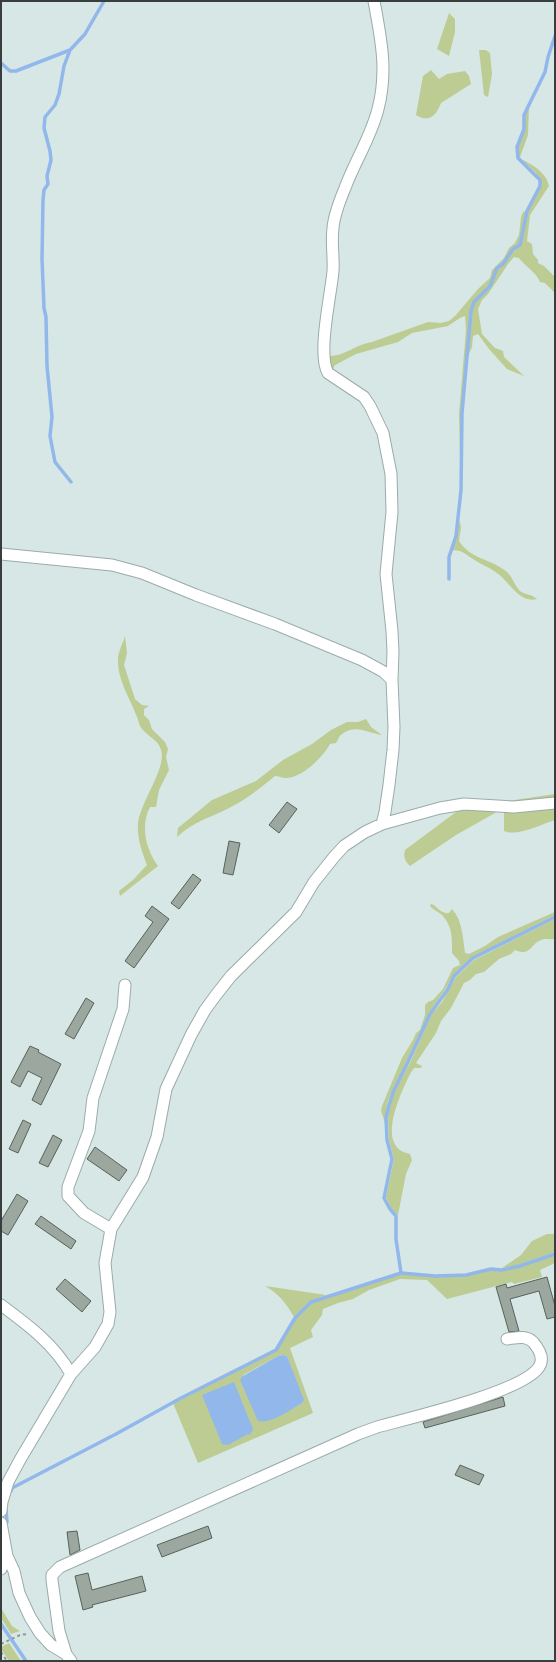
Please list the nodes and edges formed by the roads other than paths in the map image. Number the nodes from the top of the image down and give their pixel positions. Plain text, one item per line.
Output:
1 (374, 1) edge
2 (1, 554) edge
3 (392, 680) junction
4 (555, 803) edge
5 (382, 824) junction
6 (125, 985) dead end
7 (111, 1229) junction
8 (1, 1305) edge
9 (507, 1339) dead end
10 (71, 1374) junction
11 (1, 1511) edge
12 (1, 1523) edge
13 (7, 1556) junction
14 (1, 1569) edge
15 (69, 1657) edge

1 - 3 street
2 - 3 street
3 - 5 street
4 - 5 street
5 - 7 street
6 - 7 street
7 - 10 street
8 - 10 street
9 - 15 street
10 - 11 street
12 - 13 street
13 - 14 street
13 - 15 street

